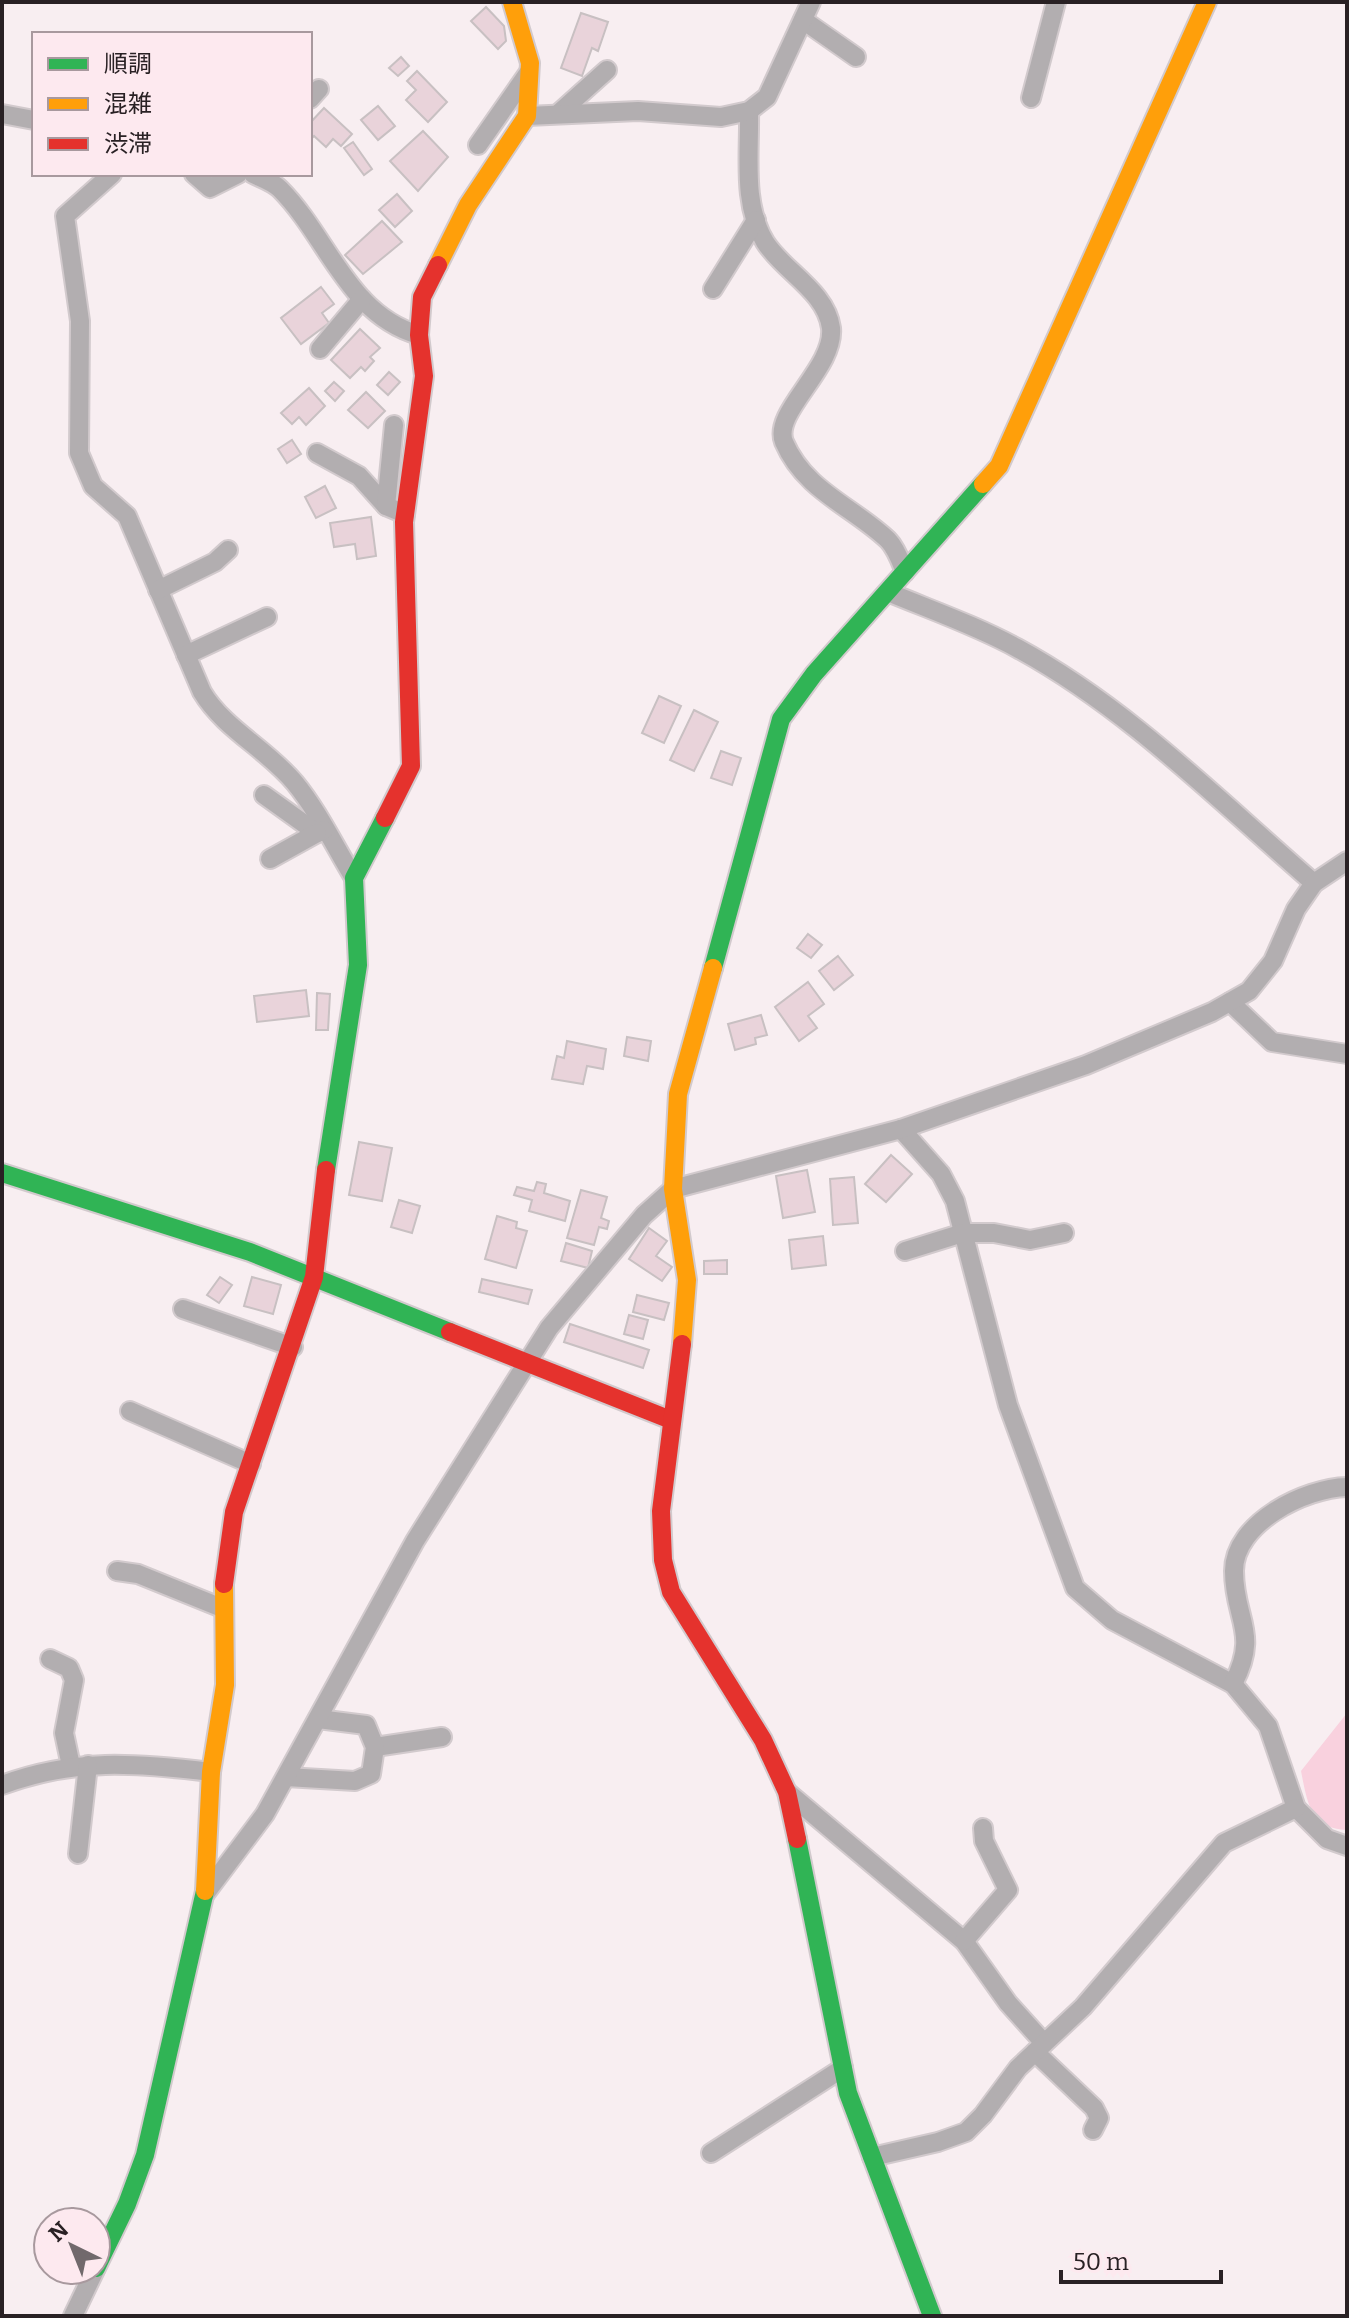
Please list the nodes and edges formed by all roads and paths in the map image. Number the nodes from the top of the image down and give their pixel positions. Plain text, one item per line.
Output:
1 (512, 2) edge
2 (811, 2) edge
3 (1056, 2) edge
4 (1207, 2) edge
5 (803, 20) junction
6 (856, 57) dead end
7 (607, 70) dead end
8 (530, 71) junction
9 (1031, 98) dead end
10 (749, 111) junction
11 (2, 114) edge
12 (558, 114) junction
13 (527, 116) junction
14 (32, 120) edge
15 (478, 145) dead end
16 (196, 176) edge
17 (234, 176) edge
18 (257, 176) edge
19 (100, 178) edge
20 (756, 220) junction
21 (713, 289) dead end
22 (362, 299) junction
23 (419, 335) junction
24 (320, 349) dead end
25 (394, 425) dead end
26 (317, 453) dead end
27 (386, 506) junction
28 (405, 514) junction
29 (228, 550) dead end
30 (905, 572) junction
31 (158, 590) junction
32 (888, 592) junction
33 (267, 617) dead end
34 (186, 655) junction
35 (264, 795) dead end
36 (320, 831) junction
37 (270, 859) dead end
38 (1347, 861) edge
39 (354, 878) junction
40 (1314, 883) junction
41 (1230, 1002) junction
42 (1347, 1054) edge
43 (901, 1129) junction
44 (2, 1173) edge
45 (673, 1189) junction
46 (963, 1233) junction
47 (1064, 1233) dead end
48 (905, 1251) dead end
49 (314, 1277) junction
50 (183, 1309) dead end
51 (293, 1347) junction
52 (526, 1363) junction
53 (130, 1411) dead end
54 (671, 1420) junction
55 (251, 1464) junction
56 (1347, 1487) edge
57 (117, 1571) dead end
58 (222, 1608) junction
59 (50, 1659) dead end
60 (1233, 1684) junction
61 (318, 1719) junction
62 (442, 1737) dead end
63 (375, 1747) junction
64 (79, 1765) junction
65 (211, 1772) junction
66 (286, 1777) junction
67 (2, 1785) edge
68 (787, 1792) junction
69 (1296, 1808) junction
70 (983, 1828) dead end
71 (1347, 1846) edge
72 (78, 1854) dead end
73 (205, 1894) junction
74 (964, 1941) junction
75 (1040, 2047) junction
76 (843, 2068) junction
77 (1093, 2130) dead end
78 (711, 2153) dead end
79 (872, 2157) junction
80 (112, 2235) edge
81 (88, 2286) edge
82 (73, 2316) edge
83 (932, 2316) edge

1 - 8 street
2 - 5 street
3 - 9 street
4 - 30 street
5 - 6 street
5 - 10 street
7 - 12 street
8 - 13 street
8 - 15 street
10 - 12 street
10 - 20 street
11 - 14 street
12 - 13 street
13 - 23 street
16 - 17 street
18 - 22 street
19 - 31 street
20 - 21 street
20 - 30 street
22 - 23 street
22 - 24 street
23 - 28 street
25 - 27 street
26 - 27 street
27 - 28 street
28 - 39 street
29 - 31 street
30 - 32 street
31 - 34 street
32 - 40 street
32 - 45 street
33 - 34 street
34 - 36 street
35 - 36 street
36 - 37 street
36 - 39 street
38 - 40 street
39 - 49 street
40 - 41 street
41 - 42 street
41 - 43 street
43 - 45 street
43 - 46 street
44 - 49 street
45 - 52 street
45 - 54 street
46 - 47 street
46 - 48 street
46 - 60 street
49 - 51 street
49 - 52 street
50 - 51 street
51 - 55 street
52 - 54 street
52 - 61 street
53 - 55 street
54 - 68 street
55 - 58 street
56 - 60 street
57 - 58 street
58 - 65 street
59 - 64 street
60 - 69 street
61 - 63 street
61 - 66 street
62 - 63 street
63 - 66 street
64 - 65 street
64 - 67 street
64 - 72 street
65 - 73 street
66 - 73 street
68 - 74 street
68 - 76 street
69 - 71 street
69 - 75 street
70 - 74 street
73 - 80 street
74 - 75 street
75 - 77 street
75 - 79 street
76 - 78 street
76 - 79 street
79 - 83 street
81 - 82 street

